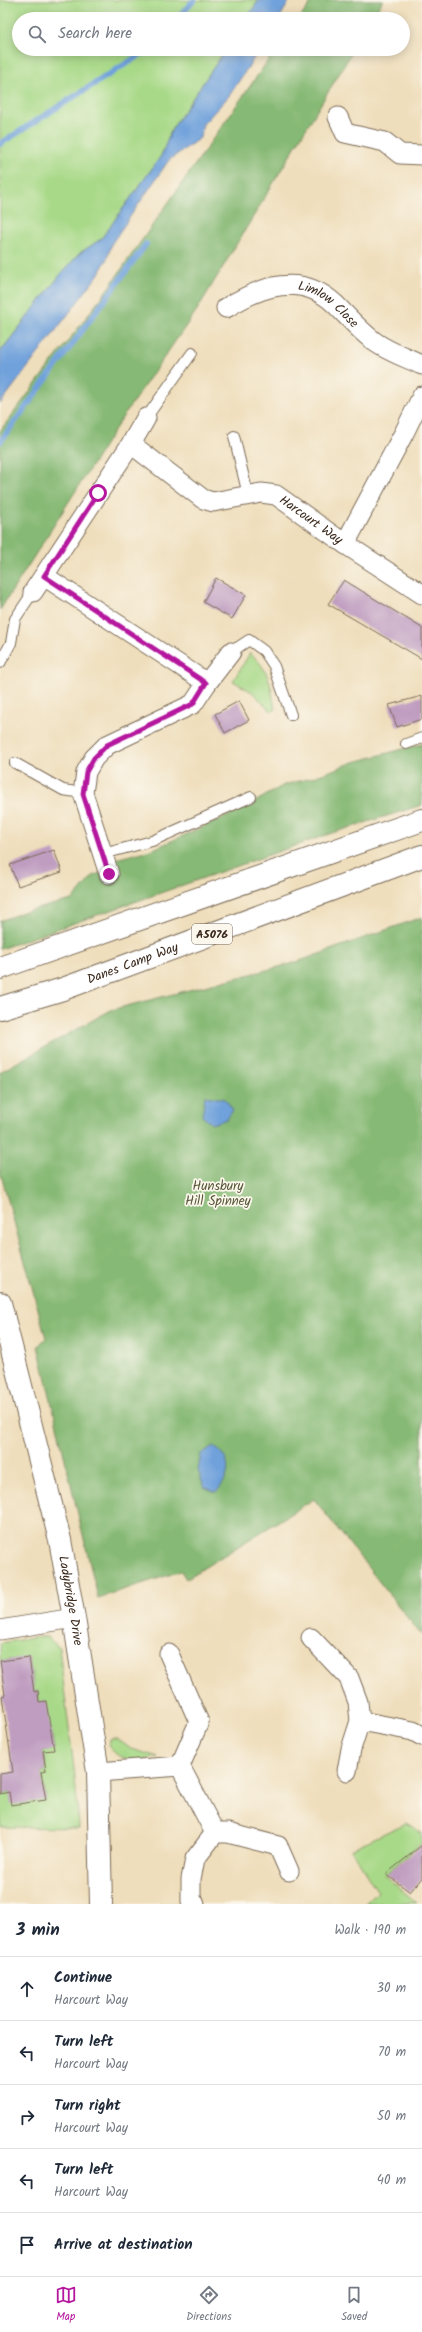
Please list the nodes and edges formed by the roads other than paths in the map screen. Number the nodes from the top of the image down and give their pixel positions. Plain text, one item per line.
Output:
1 (338, 117) dead end
2 (422, 155) edge
3 (226, 308) dead end
4 (192, 353) dead end
5 (422, 365) edge
6 (422, 396) edge
7 (146, 418) joint
8 (234, 436) dead end
9 (131, 444) junction
10 (248, 495) junction
11 (345, 544) junction
12 (44, 576) junction
13 (33, 592) joint
14 (422, 594) edge
15 (231, 652) joint
16 (0, 663) edge
17 (206, 683) junction
18 (291, 715) dead end
19 (422, 738) edge
20 (406, 744) dead end
21 (15, 763) dead end
22 (83, 794) junction
23 (251, 797) dead end
24 (422, 820) edge
25 (103, 854) junction
26 (422, 856) edge
27 (109, 874) dead end
28 (0, 968) edge
29 (0, 1008) edge
30 (0, 1302) edge
31 (5, 1341) edge
32 (74, 1618) junction
33 (0, 1630) edge
34 (311, 1638) dead end
35 (169, 1654) dead end
36 (360, 1721) junction
37 (422, 1736) edge
38 (180, 1766) junction
39 (346, 1771) dead end
40 (98, 1772) junction
41 (215, 1834) junction
42 (289, 1871) dead end
43 (101, 1904) edge
44 (196, 1904) edge

1 - 2 street
3 - 5 street, Limlow Close
4 - 7 lane
6 - 11 street, Harcourt Way
7 - 9 street
8 - 10 lane
9 - 10 street, Harcourt Way
9 - 12 street
10 - 11 street, Harcourt Way
11 - 14 street
12 - 13 street
12 - 17 street
13 - 16 lane
15 - 17 street
15 - 18 lane
17 - 22 street
19 - 20 lane
21 - 22 lane
22 - 25 street
23 - 25 lane
24 - 28 main road
25 - 27 street
26 - 29 main road, Danes Camp Way / A5076
30 - 31 main road, Ladybridge Drive
31 - 32 main road, Ladybridge Drive
32 - 33 street
32 - 40 main road, Ladybridge Drive
34 - 36 street
35 - 38 street
36 - 37 street
36 - 39 street
38 - 40 street
38 - 41 street
40 - 43 main road, Ladybridge Drive
41 - 42 street
41 - 44 street

